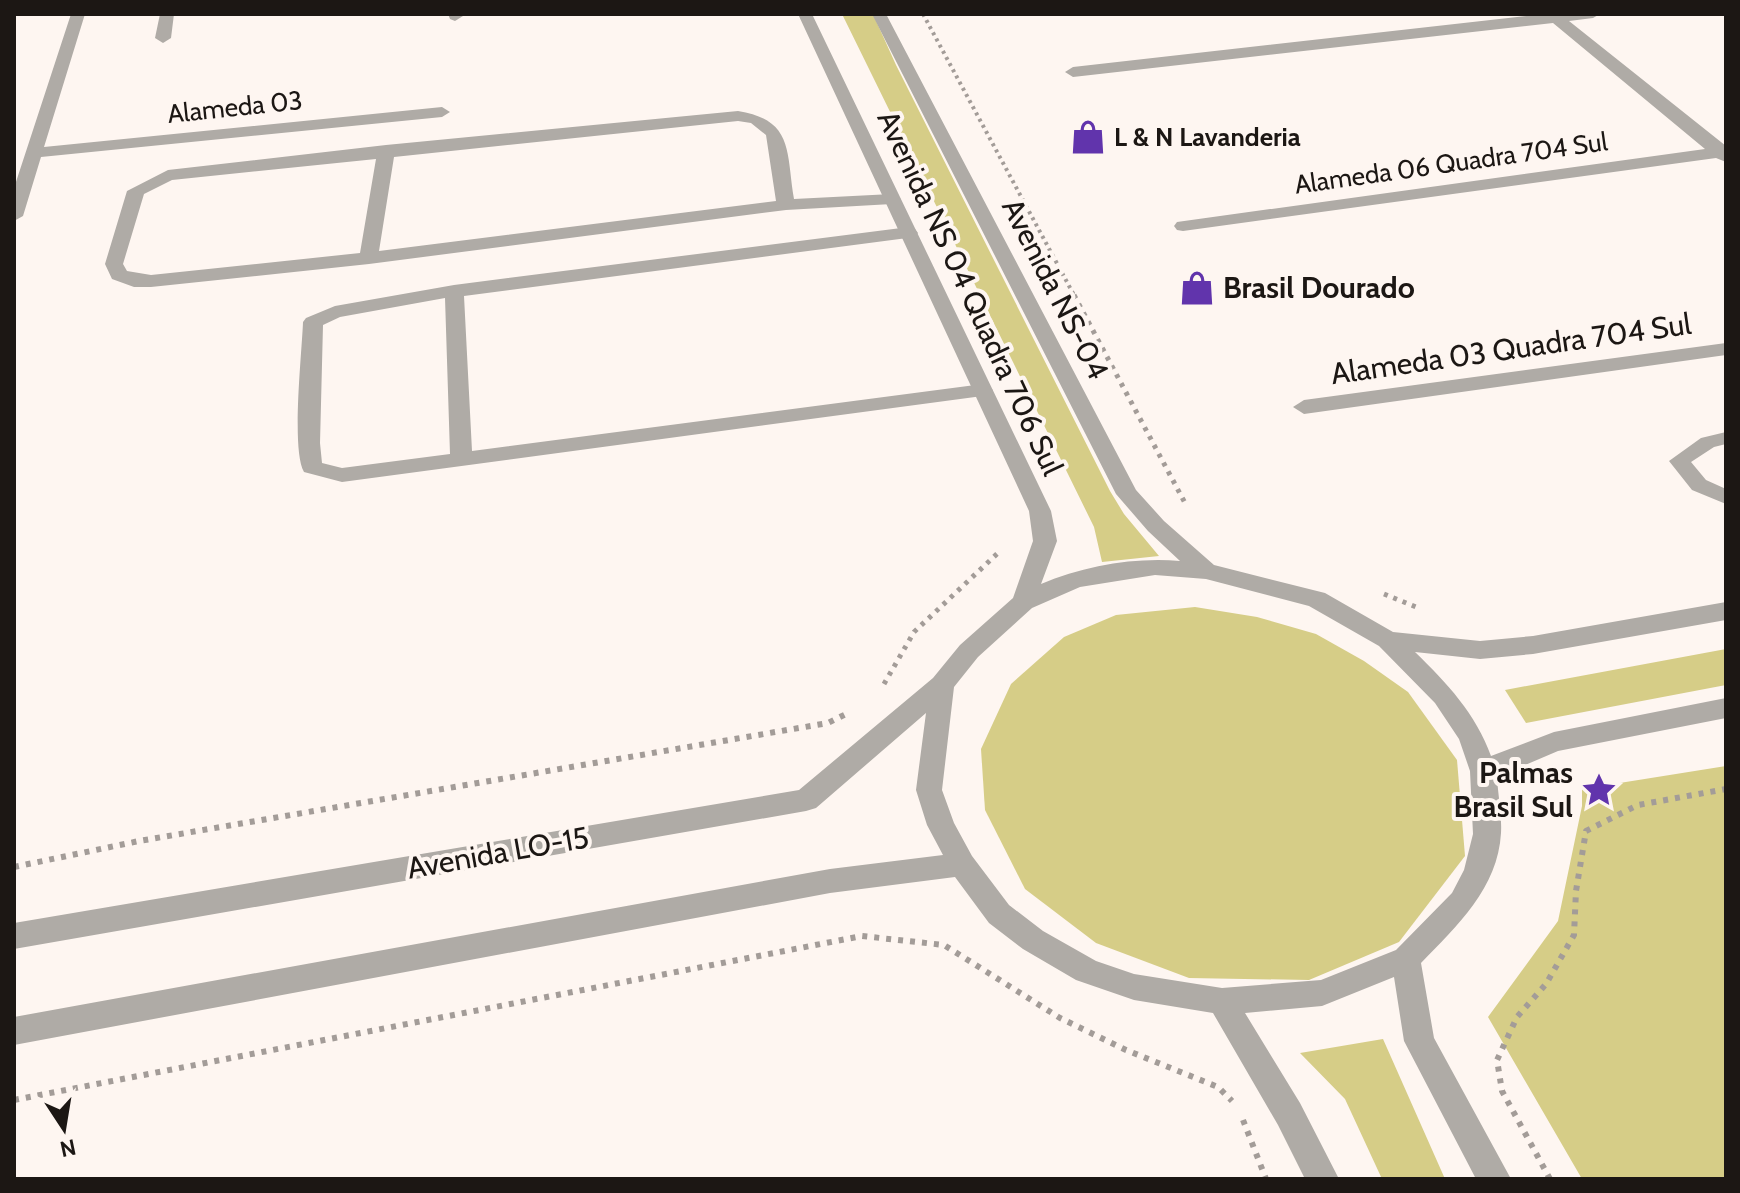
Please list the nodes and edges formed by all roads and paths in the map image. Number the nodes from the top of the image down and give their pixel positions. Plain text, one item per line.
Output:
1 (78, 14) edge
2 (167, 14) edge
3 (805, 14) edge
4 (879, 14) edge
5 (923, 14) edge
6 (1593, 14) edge
7 (1553, 16) edge
8 (163, 38) dead end
9 (1073, 72) dead end
10 (442, 112) dead end
11 (386, 150) junction
12 (34, 153) junction
13 (1724, 153) edge
14 (892, 199) junction
15 (786, 205) junction
16 (14, 216) edge
17 (1183, 226) dead end
18 (909, 233) junction
19 (369, 258) junction
20 (454, 291) junction
21 (1726, 349) edge
22 (983, 390) junction
23 (1304, 407) dead end
24 (1726, 438) edge
25 (461, 459) junction
26 (1726, 497) edge
27 (1190, 511) dead end
28 (1004, 547) dead end
29 (1206, 571) junction
30 (1370, 589) dead end
31 (1023, 602) junction
32 (1726, 611) edge
33 (1426, 613) dead end
34 (1388, 640) junction
35 (883, 685) dead end
36 (942, 685) junction
37 (1726, 708) edge
38 (852, 711) dead end
39 (1483, 771) junction
40 (1726, 789) edge
41 (962, 864) junction
42 (14, 867) edge
43 (14, 936) edge
44 (1406, 959) junction
45 (1222, 1001) junction
46 (14, 1031) edge
47 (14, 1100) edge
48 (1266, 1179) edge
49 (1322, 1179) edge
50 (1494, 1179) edge
51 (1550, 1179) edge

1 - 12 street
2 - 8 street
3 - 14 street, Avenida NS 04 Quadra 706 Sul
4 - 29 street, Avenida NS-04
5 - 27 path
6 - 7 street
7 - 9 street
7 - 13 street
10 - 12 street, Alameda 03
11 - 15 street
11 - 19 street
11 - 19 street
12 - 16 street
13 - 17 street, Alameda 06 Quadra 704 Sul
14 - 15 street
14 - 18 street, Avenida NS 04 Quadra 706 Sul
15 - 19 street
18 - 20 street
18 - 22 street, Avenida NS 04 Quadra 706 Sul
20 - 25 street
20 - 25 street
21 - 23 street, Alameda 03 Quadra 704 Sul
22 - 25 street
22 - 31 street, Avenida NS 04 Quadra 706 Sul
24 - 26 lane
28 - 35 path
29 - 31 street
29 - 34 street
30 - 33 path
31 - 36 street, Avenida LO-15
32 - 34 street
34 - 39 street
36 - 41 street
36 - 43 street, Avenida LO-15
37 - 39 street
38 - 42 path
39 - 44 street
40 - 51 path
41 - 45 street
41 - 46 street
44 - 45 street
44 - 50 street
45 - 49 street
47 - 48 path

